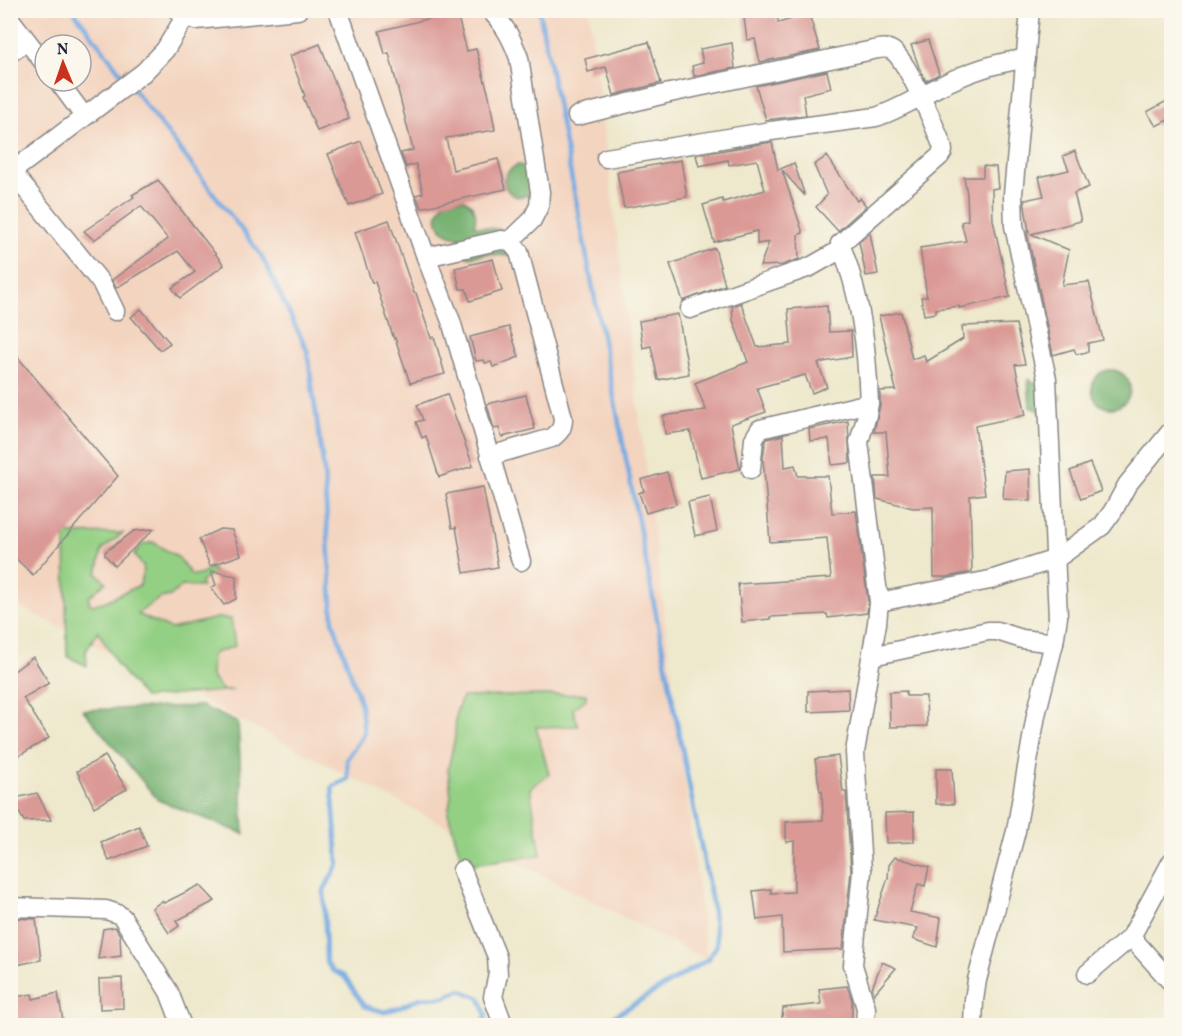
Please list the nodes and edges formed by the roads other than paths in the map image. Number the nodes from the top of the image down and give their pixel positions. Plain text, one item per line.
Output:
1 (298, 10) edge
2 (338, 10) edge
3 (490, 10) edge
4 (1030, 10) edge
5 (181, 14) edge
6 (10, 19) edge
7 (27, 41) junction
8 (33, 49) edge
9 (10, 53) edge
10 (1026, 59) junction
11 (67, 93) edge
12 (921, 96) junction
13 (84, 116) junction
14 (577, 116) dead end
15 (606, 158) dead end
16 (11, 172) edge
17 (510, 241) junction
18 (840, 244) junction
19 (426, 257) junction
20 (690, 309) dead end
21 (115, 311) dead end
22 (869, 403) junction
23 (1172, 430) edge
24 (490, 456) junction
25 (751, 469) dead end
26 (1056, 560) junction
27 (521, 561) dead end
28 (879, 602) junction
29 (1054, 643) junction
30 (872, 656) junction
31 (1172, 861) edge
32 (462, 870) dead end
33 (10, 907) edge
34 (1131, 938) junction
35 (1087, 974) dead end
36 (1172, 983) edge
37 (182, 1026) edge
38 (502, 1026) edge
39 (865, 1026) edge
40 (973, 1026) edge

1 - 5 street
2 - 19 street
3 - 17 street
4 - 10 street
5 - 13 street
6 - 7 street
7 - 8 street
7 - 9 street
10 - 12 street
10 - 26 street
11 - 13 street
12 - 14 street
12 - 15 street
12 - 18 street
13 - 16 street
16 - 21 street
17 - 19 street
17 - 24 street
18 - 20 street
18 - 22 street
19 - 24 street
22 - 25 street
22 - 28 street
23 - 26 street
24 - 27 street
26 - 28 street
26 - 29 street
28 - 30 street
29 - 30 street
29 - 40 street
30 - 39 street
31 - 34 street
32 - 38 street
33 - 37 street
34 - 35 street
34 - 36 street

